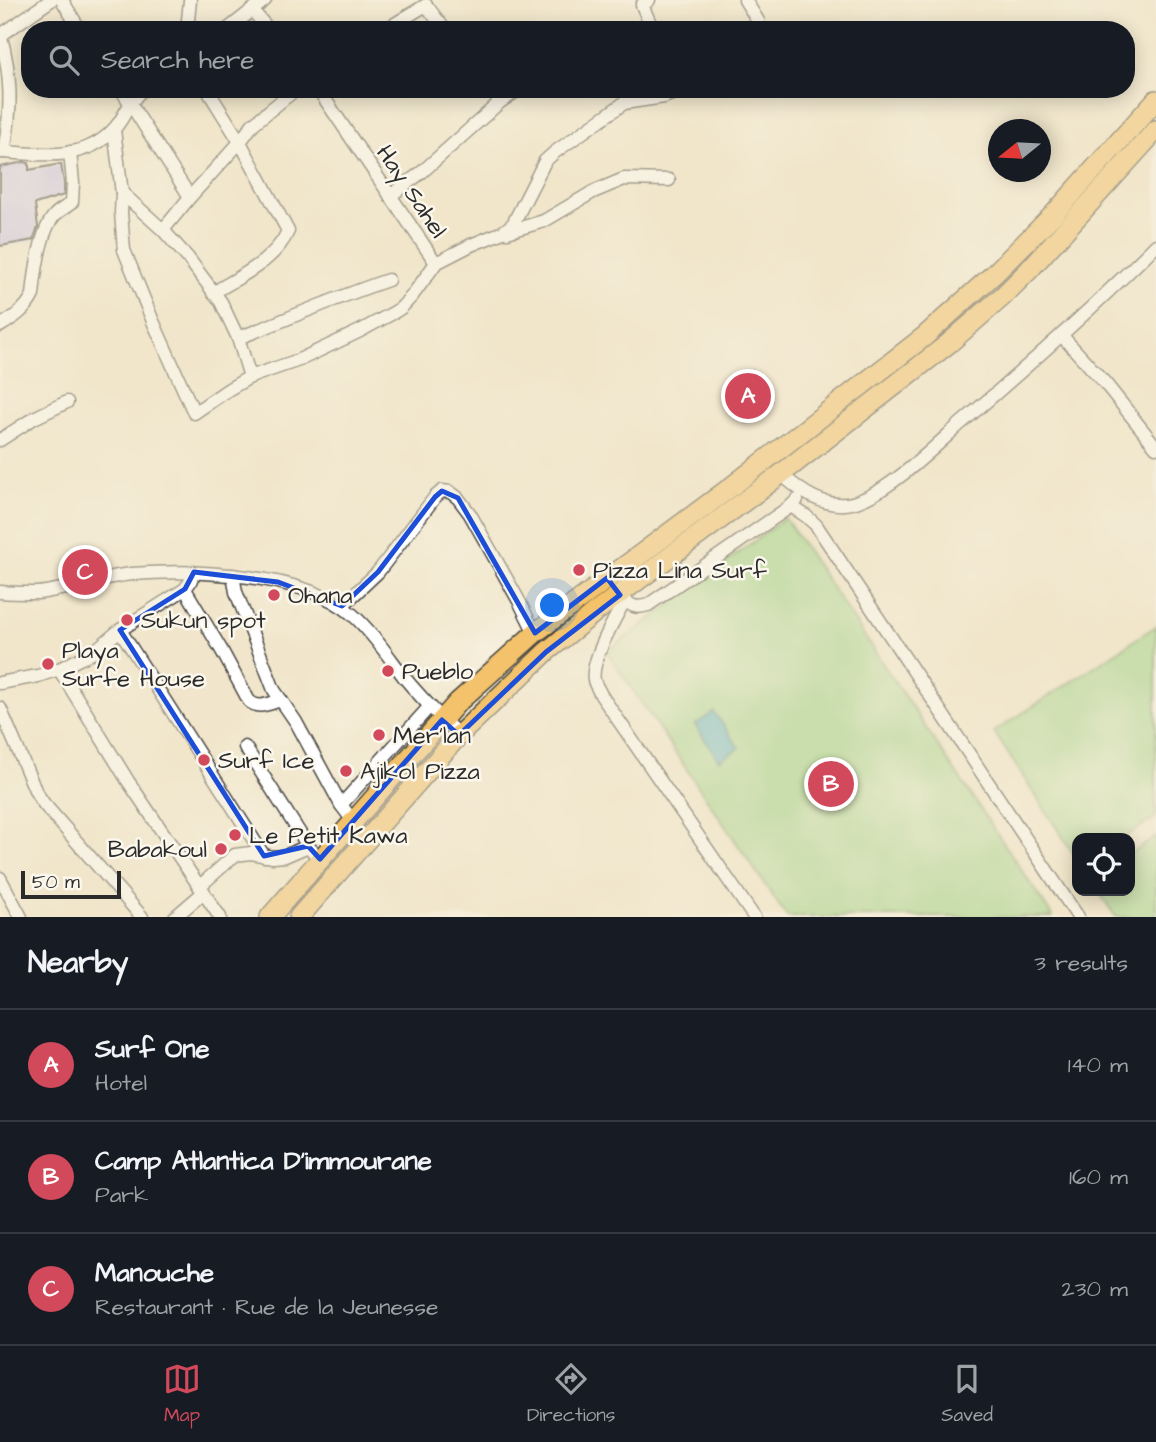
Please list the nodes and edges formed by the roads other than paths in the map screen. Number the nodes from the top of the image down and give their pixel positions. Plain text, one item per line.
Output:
1 (51, 0) edge
2 (62, 0) edge
3 (190, 0) edge
4 (265, 0) edge
5 (745, 0) edge
6 (644, 2) edge
7 (253, 11) junction
8 (75, 21) edge
9 (188, 21) edge
10 (239, 21) edge
11 (261, 21) edge
12 (400, 21) edge
13 (438, 21) edge
14 (650, 21) edge
15 (758, 21) dead end
16 (0, 34) edge
17 (127, 98) edge
18 (134, 98) edge
19 (213, 98) edge
20 (285, 98) edge
21 (324, 98) edge
22 (497, 98) edge
23 (506, 98) edge
24 (628, 98) edge
25 (660, 98) edge
26 (1156, 100) edge
27 (130, 102) junction
28 (500, 102) junction
29 (624, 103) junction
30 (114, 130) junction
31 (1156, 130) edge
32 (240, 142) junction
33 (2, 152) edge
34 (70, 152) junction
35 (669, 180) dead end
36 (122, 193) junction
37 (390, 196) junction
38 (190, 197) junction
39 (163, 230) junction
40 (503, 232) junction
41 (1156, 245) edge
42 (436, 263) junction
43 (388, 280) dead end
44 (213, 293) junction
45 (0, 326) edge
46 (1062, 336) junction
47 (238, 338) junction
48 (250, 377) junction
49 (67, 402) dead end
50 (0, 440) edge
51 (1156, 447) edge
52 (781, 474) junction
53 (802, 491) junction
54 (792, 506) junction
55 (194, 572) junction
56 (233, 575) junction
57 (607, 578) junction
58 (185, 589) junction
59 (0, 592) edge
60 (623, 598) junction
61 (342, 606) junction
62 (120, 630) junction
63 (535, 633) junction
64 (60, 669) junction
65 (0, 683) edge
66 (281, 700) junction
67 (0, 708) edge
68 (436, 713) junction
69 (459, 735) junction
70 (245, 747) dead end
71 (341, 805) junction
72 (354, 822) junction
73 (314, 853) junction
74 (264, 856) junction
75 (0, 878) edge
76 (202, 889) junction
77 (21, 917) edge
78 (142, 917) edge
79 (175, 917) edge
80 (220, 917) edge
81 (270, 917) edge
82 (299, 917) edge
83 (754, 917) edge
84 (1078, 917) edge

1 - 16 street
2 - 8 street
3 - 9 street
4 - 7 street
5 - 15 street
6 - 14 street
7 - 10 street
7 - 11 street
12 - 13 street
16 - 33 street
17 - 27 street
18 - 27 street
19 - 32 street
20 - 32 street
21 - 37 street, Hay Sahel
22 - 28 street
23 - 28 street
24 - 29 street
25 - 29 street
26 - 57 highway
27 - 30 street
27 - 38 street
28 - 37 street
29 - 40 street
30 - 34 street
30 - 36 street
31 - 52 highway
32 - 38 street
32 - 44 street
33 - 34 street
34 - 45 street
35 - 40 street, Hay Sahel
36 - 39 street
36 - 48 street
37 - 42 street, Hay Sahel
38 - 39 street
39 - 44 street
40 - 42 street, Hay Sahel
41 - 46 street
42 - 48 street
43 - 47 street
44 - 47 street
46 - 51 street
46 - 53 street
47 - 48 street
49 - 50 street
52 - 53 street
52 - 60 highway
53 - 54 street
54 - 60 street
54 - 84 street
55 - 56 street
55 - 58 street
55 - 59 street
56 - 61 street
56 - 66 street
57 - 60 street
57 - 63 highway
58 - 62 street
58 - 66 street
60 - 69 highway
60 - 83 street
61 - 63 street
61 - 68 street
62 - 64 street
62 - 74 street
63 - 68 highway
64 - 65 street
64 - 76 street
66 - 71 street
67 - 78 street
68 - 69 street
68 - 71 street
68 - 72 highway
69 - 82 highway
70 - 73 street
71 - 72 street
72 - 73 highway
73 - 74 street
73 - 81 highway
74 - 76 street
75 - 77 street
76 - 79 street
76 - 80 street

